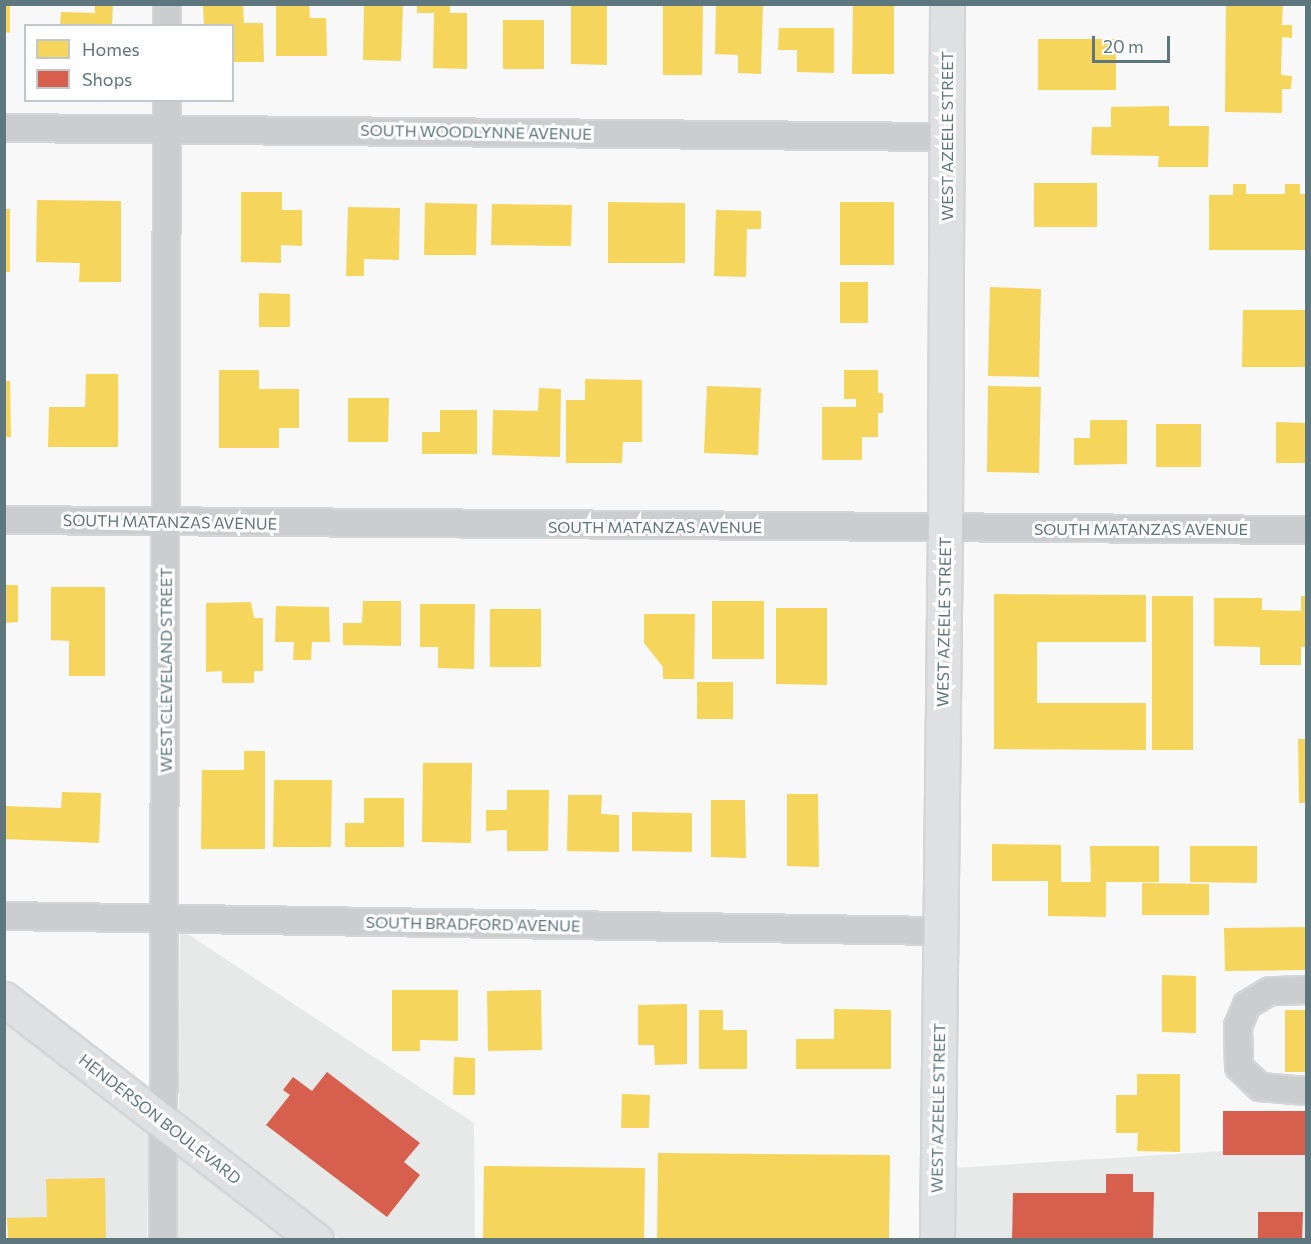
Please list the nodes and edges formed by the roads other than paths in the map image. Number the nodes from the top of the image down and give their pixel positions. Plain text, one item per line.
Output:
1 (167, 4) edge
2 (947, 4) edge
3 (167, 24) edge
4 (167, 102) edge
5 (4, 128) edge
6 (167, 128) junction
7 (947, 137) junction
8 (4, 520) edge
9 (166, 522) junction
10 (945, 529) junction
11 (1306, 530) edge
12 (4, 916) edge
13 (165, 919) junction
14 (941, 931) junction
15 (1306, 990) edge
16 (4, 999) edge
17 (1306, 1091) edge
18 (164, 1122) junction
19 (162, 1239) edge
20 (316, 1239) edge
21 (937, 1239) edge

1 - 3 street
2 - 7 main road, WEST AZEELE STREET
4 - 6 street, WEST CLEVELAND STREET
5 - 6 street, SOUTH WOODLYNNE AVENUE
6 - 7 street, SOUTH WOODLYNNE AVENUE
6 - 9 street, WEST CLEVELAND STREET
7 - 10 main road, WEST AZEELE STREET
8 - 9 street, SOUTH MATANZAS AVENUE
9 - 10 street, SOUTH MATANZAS AVENUE
9 - 13 street, WEST CLEVELAND STREET
10 - 11 street, SOUTH MATANZAS AVENUE
10 - 14 main road, WEST AZEELE STREET
12 - 13 street, SOUTH BRADFORD AVENUE
13 - 14 street, SOUTH BRADFORD AVENUE
13 - 18 street, WEST CLEVELAND STREET
14 - 21 main road, WEST AZEELE STREET
15 - 17 street
16 - 18 main road, HENDERSON BOULEVARD
18 - 19 street, WEST CLEVELAND STREET
18 - 20 main road, HENDERSON BOULEVARD

